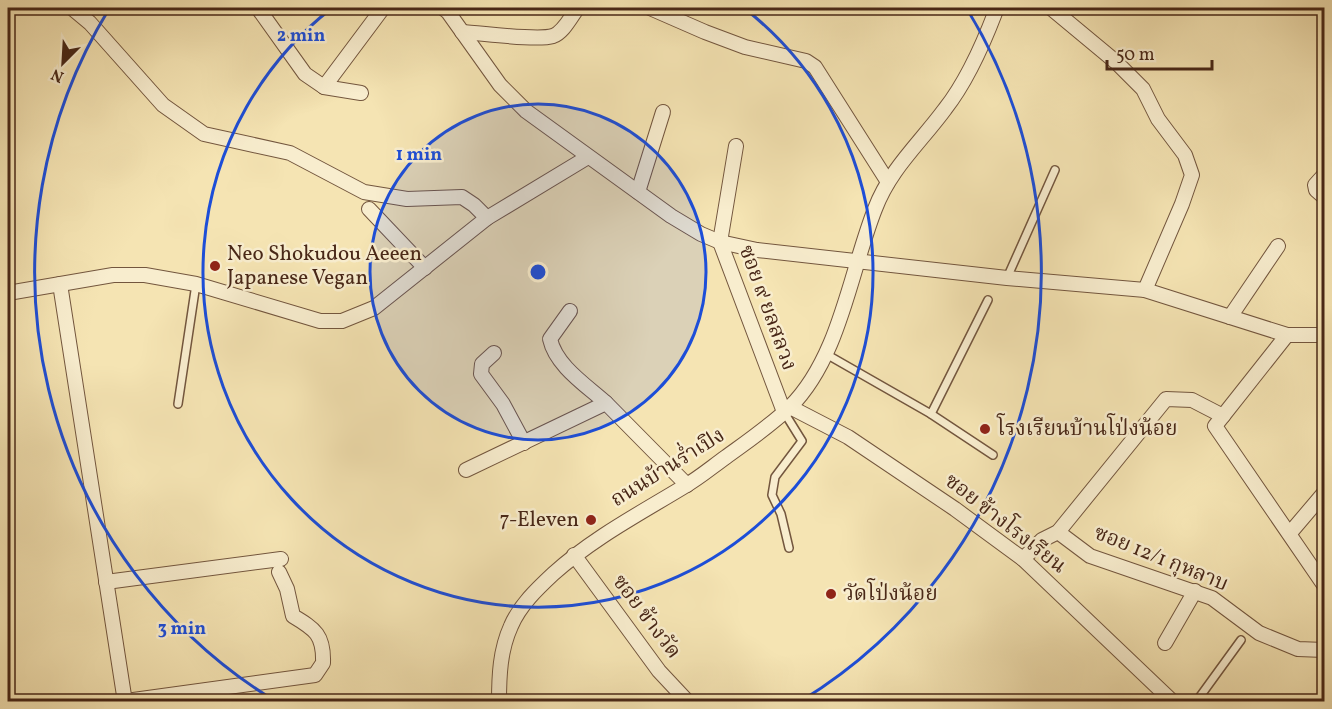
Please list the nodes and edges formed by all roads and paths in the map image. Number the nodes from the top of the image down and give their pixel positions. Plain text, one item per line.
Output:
1 (72, 8) edge
2 (383, 8) edge
3 (443, 8) edge
4 (578, 8) edge
5 (650, 8) edge
6 (996, 8) edge
7 (1051, 8) edge
8 (260, 11) dead end
9 (672, 12) edge
10 (462, 32) junction
11 (324, 87) junction
12 (361, 93) dead end
13 (663, 112) dead end
14 (736, 146) dead end
15 (588, 157) junction
16 (1054, 170) dead end
17 (1324, 175) edge
18 (888, 182) junction
19 (638, 192) junction
20 (1324, 197) edge
21 (369, 209) dead end
22 (487, 218) junction
23 (720, 242) junction
24 (1278, 246) dead end
25 (858, 261) junction
26 (425, 268) junction
27 (1007, 278) junction
28 (60, 284) junction
29 (196, 284) junction
30 (1144, 290) junction
31 (8, 293) edge
32 (988, 300) dead end
33 (570, 311) dead end
34 (1230, 317) junction
35 (1324, 335) edge
36 (1287, 336) junction
37 (494, 353) dead end
38 (826, 354) junction
39 (606, 403) junction
40 (178, 404) dead end
41 (787, 409) junction
42 (931, 414) junction
43 (1223, 416) junction
44 (524, 443) junction
45 (993, 455) dead end
46 (466, 470) dead end
47 (687, 485) junction
48 (1324, 493) edge
49 (1058, 532) junction
50 (1290, 533) junction
51 (789, 548) dead end
52 (574, 555) junction
53 (1023, 559) junction
54 (106, 582) junction
55 (1324, 585) edge
56 (1195, 591) junction
57 (1241, 640) dead end
58 (1164, 643) dead end
59 (1324, 650) edge
60 (125, 701) edge
61 (119, 702) edge
62 (499, 702) edge
63 (688, 702) edge
64 (1173, 702) edge
65 (1196, 702) edge

1 - 22 street
2 - 11 street
3 - 10 street
4 - 10 street
5 - 9 street
6 - 18 street, ถนนบ้านร่ำเปิง
7 - 30 street
8 - 11 street
9 - 18 street
10 - 15 street
11 - 12 street
13 - 19 street
14 - 23 street, ซอย ๙ ยลสลวง
15 - 19 street
15 - 22 street
16 - 27 lane
17 - 20 street
18 - 25 street, ถนนบ้านร่ำเปิง
19 - 23 street
21 - 26 street
22 - 26 street
23 - 25 street
23 - 41 street, ซอย ๙ ยลสลวง
24 - 34 street
25 - 27 street
25 - 38 street, ถนนบ้านร่ำเปิง
26 - 29 street
27 - 30 street
28 - 29 street
28 - 31 street
28 - 54 street
29 - 40 lane
30 - 34 street
32 - 42 lane
33 - 39 street
34 - 36 street
35 - 36 street
36 - 43 street
37 - 44 street
38 - 41 street, ถนนบ้านร่ำเปิง
38 - 42 lane
39 - 44 street
39 - 47 street
41 - 47 street, ถนนบ้านร่ำเปิง
41 - 51 lane
41 - 53 street, ซอย ข้างโรงเรียน
42 - 45 lane
43 - 49 street
43 - 50 street
44 - 46 street
47 - 52 street, ถนนบ้านร่ำเปิง
48 - 50 street
49 - 53 street
49 - 56 street, ซอย 12/1 กุหลาบ
50 - 55 street
52 - 62 street, ถนนบ้านร่ำเปิง
52 - 63 street, ซอย ข้างวัด
53 - 64 street, ซอย ข้างโรงเรียน
54 - 60 street
54 - 60 street
56 - 58 street
56 - 59 street, ซอย 12/1 กุหลาบ
57 - 65 lane
60 - 61 street

